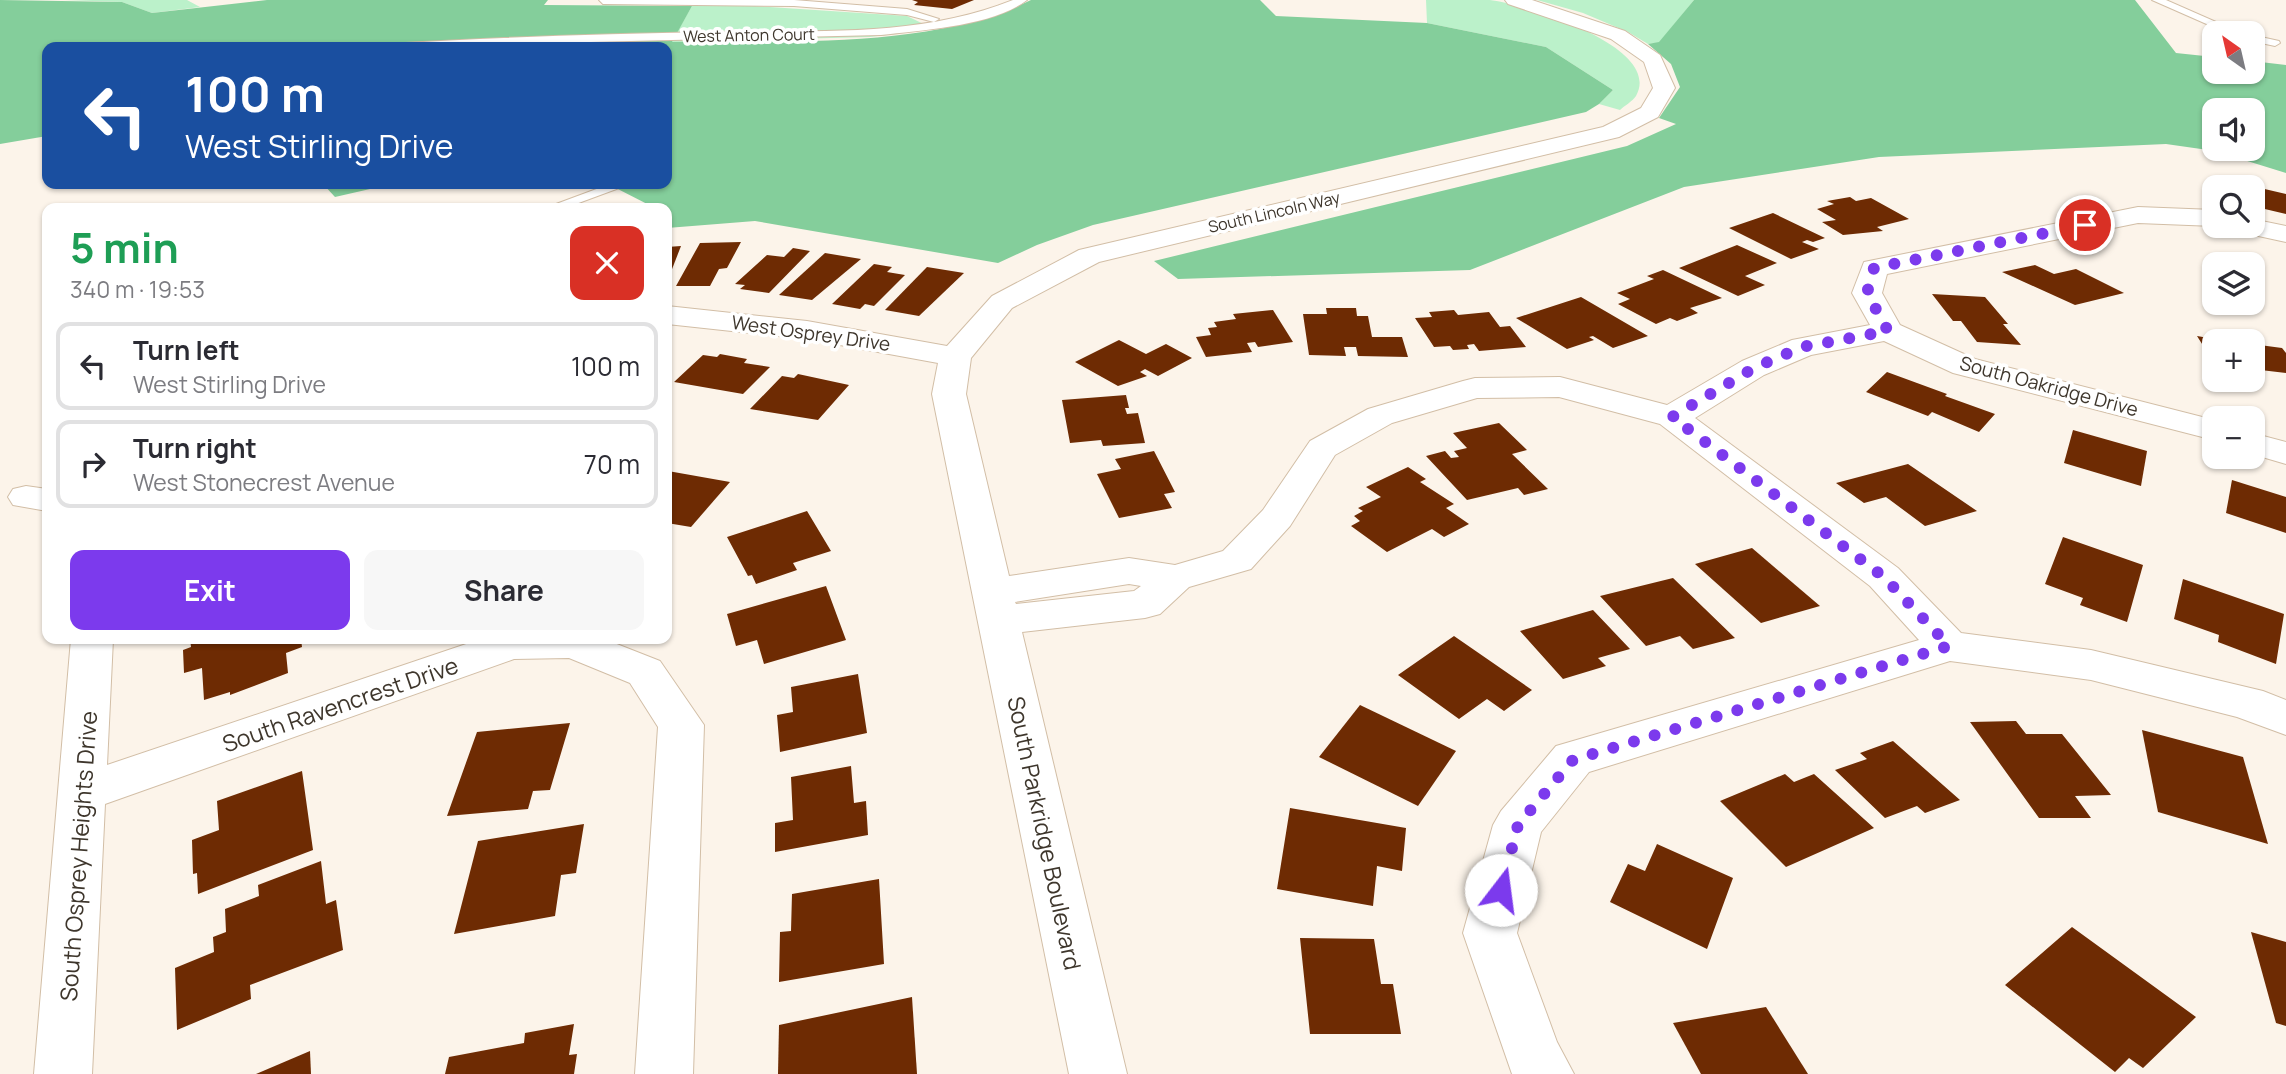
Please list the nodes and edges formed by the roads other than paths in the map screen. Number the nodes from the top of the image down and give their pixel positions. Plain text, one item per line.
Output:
1 (1022, 0) edge
2 (1514, 0) edge
3 (2157, 0) edge
4 (603, 1) edge
5 (2207, 21) edge
6 (942, 23) junction
7 (2265, 41) edge
8 (496, 42) edge
9 (2275, 43) dead end
10 (608, 189) edge
11 (567, 203) edge
12 (2202, 218) edge
13 (2265, 229) edge
14 (2286, 234) edge
15 (672, 316) edge
16 (1888, 331) junction
17 (955, 357) junction
18 (1672, 417) junction
19 (2202, 427) edge
20 (2265, 447) edge
21 (2286, 453) edge
22 (995, 606) junction
23 (92, 644) edge
24 (511, 644) edge
25 (580, 644) edge
26 (1949, 646) junction
27 (2286, 718) edge
28 (82, 793) junction
29 (63, 1074) edge
30 (664, 1074) edge
31 (1098, 1074) edge
32 (1545, 1074) edge

1 - 6 lane, West Anton Court
2 - 17 street, South Lincoln Way
3 - 5 lane
4 - 6 lane
6 - 8 lane, West Anton Court
7 - 9 lane
10 - 11 lane
12 - 16 street
13 - 14 street
15 - 17 street, West Osprey Drive
16 - 18 street
16 - 19 street, South Oakridge Drive
17 - 22 street
18 - 22 street
18 - 26 street
20 - 21 street
22 - 31 street, South Parkridge Boulevard
23 - 28 street, South Osprey Heights Drive
24 - 28 street, South Ravencrest Drive
25 - 30 street, South Ravencrest Drive
26 - 27 street
26 - 32 street
28 - 29 street, South Osprey Heights Drive

